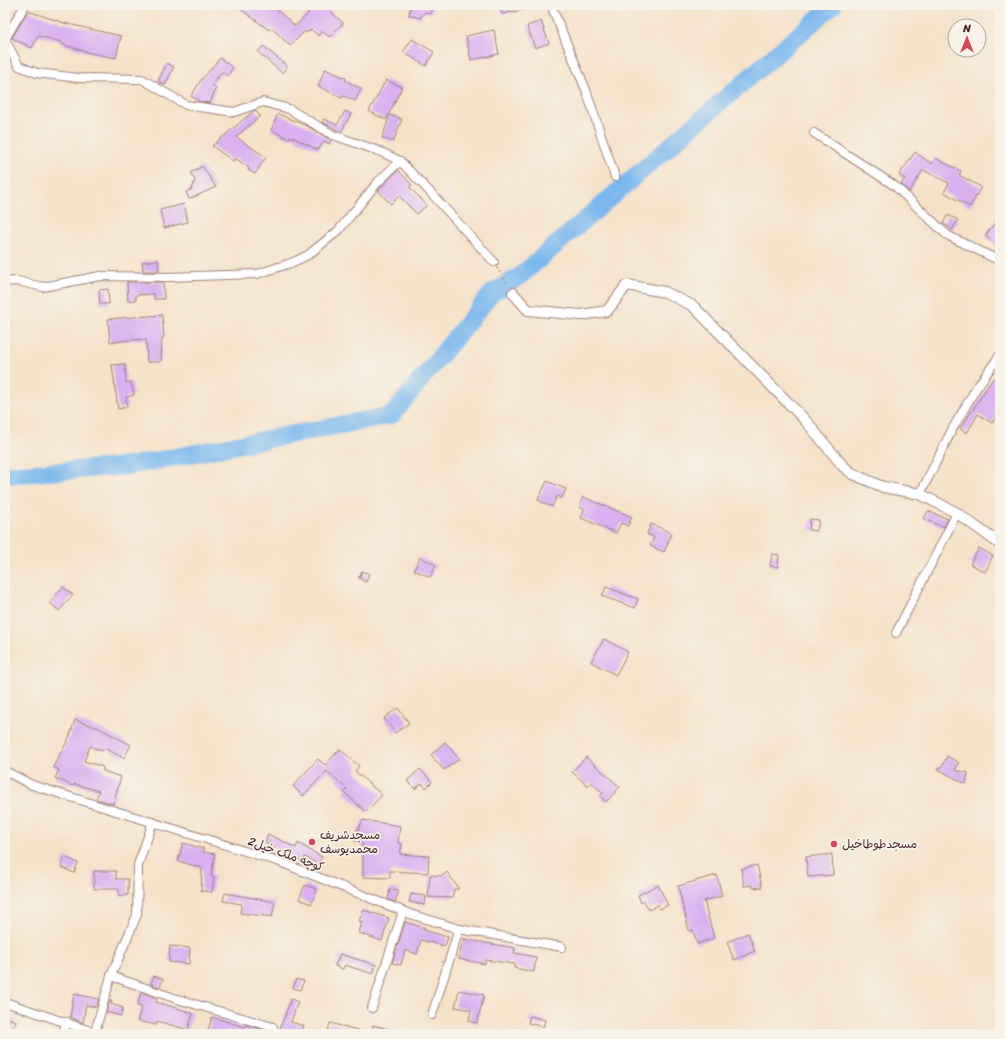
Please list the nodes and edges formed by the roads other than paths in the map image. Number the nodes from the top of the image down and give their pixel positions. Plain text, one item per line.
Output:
1 (25, 5) edge
2 (551, 5) edge
3 (5, 39) edge
4 (814, 133) dead end
5 (400, 161) junction
6 (615, 177) dead end
7 (1000, 261) edge
8 (494, 262) road end
9 (5, 282) edge
10 (512, 293) road end
11 (1000, 356) edge
12 (920, 494) junction
13 (957, 513) junction
14 (1000, 544) edge
15 (896, 633) dead end
16 (5, 771) edge
17 (153, 822) junction
18 (403, 911) junction
19 (459, 929) junction
20 (562, 947) dead end
21 (111, 976) junction
22 (5, 1002) edge
23 (372, 1008) dead end
24 (432, 1015) dead end
25 (67, 1022) junction
26 (274, 1027) dead end
27 (97, 1033) edge
28 (62, 1034) edge

1 - 3 street
2 - 6 street
3 - 5 street
4 - 7 street
5 - 8 street
5 - 9 street
10 - 12 street
11 - 12 street
12 - 13 street
13 - 14 street
13 - 15 street
16 - 17 street, کوچه ملک خیل2
17 - 18 street, کوچه ملک خیل2
17 - 21 street
18 - 19 street, کوچه ملک خیل2
18 - 23 street
19 - 20 street, کوچه ملک خیل2
19 - 24 street
21 - 26 street
21 - 27 street
22 - 25 street
25 - 27 street
25 - 28 street

